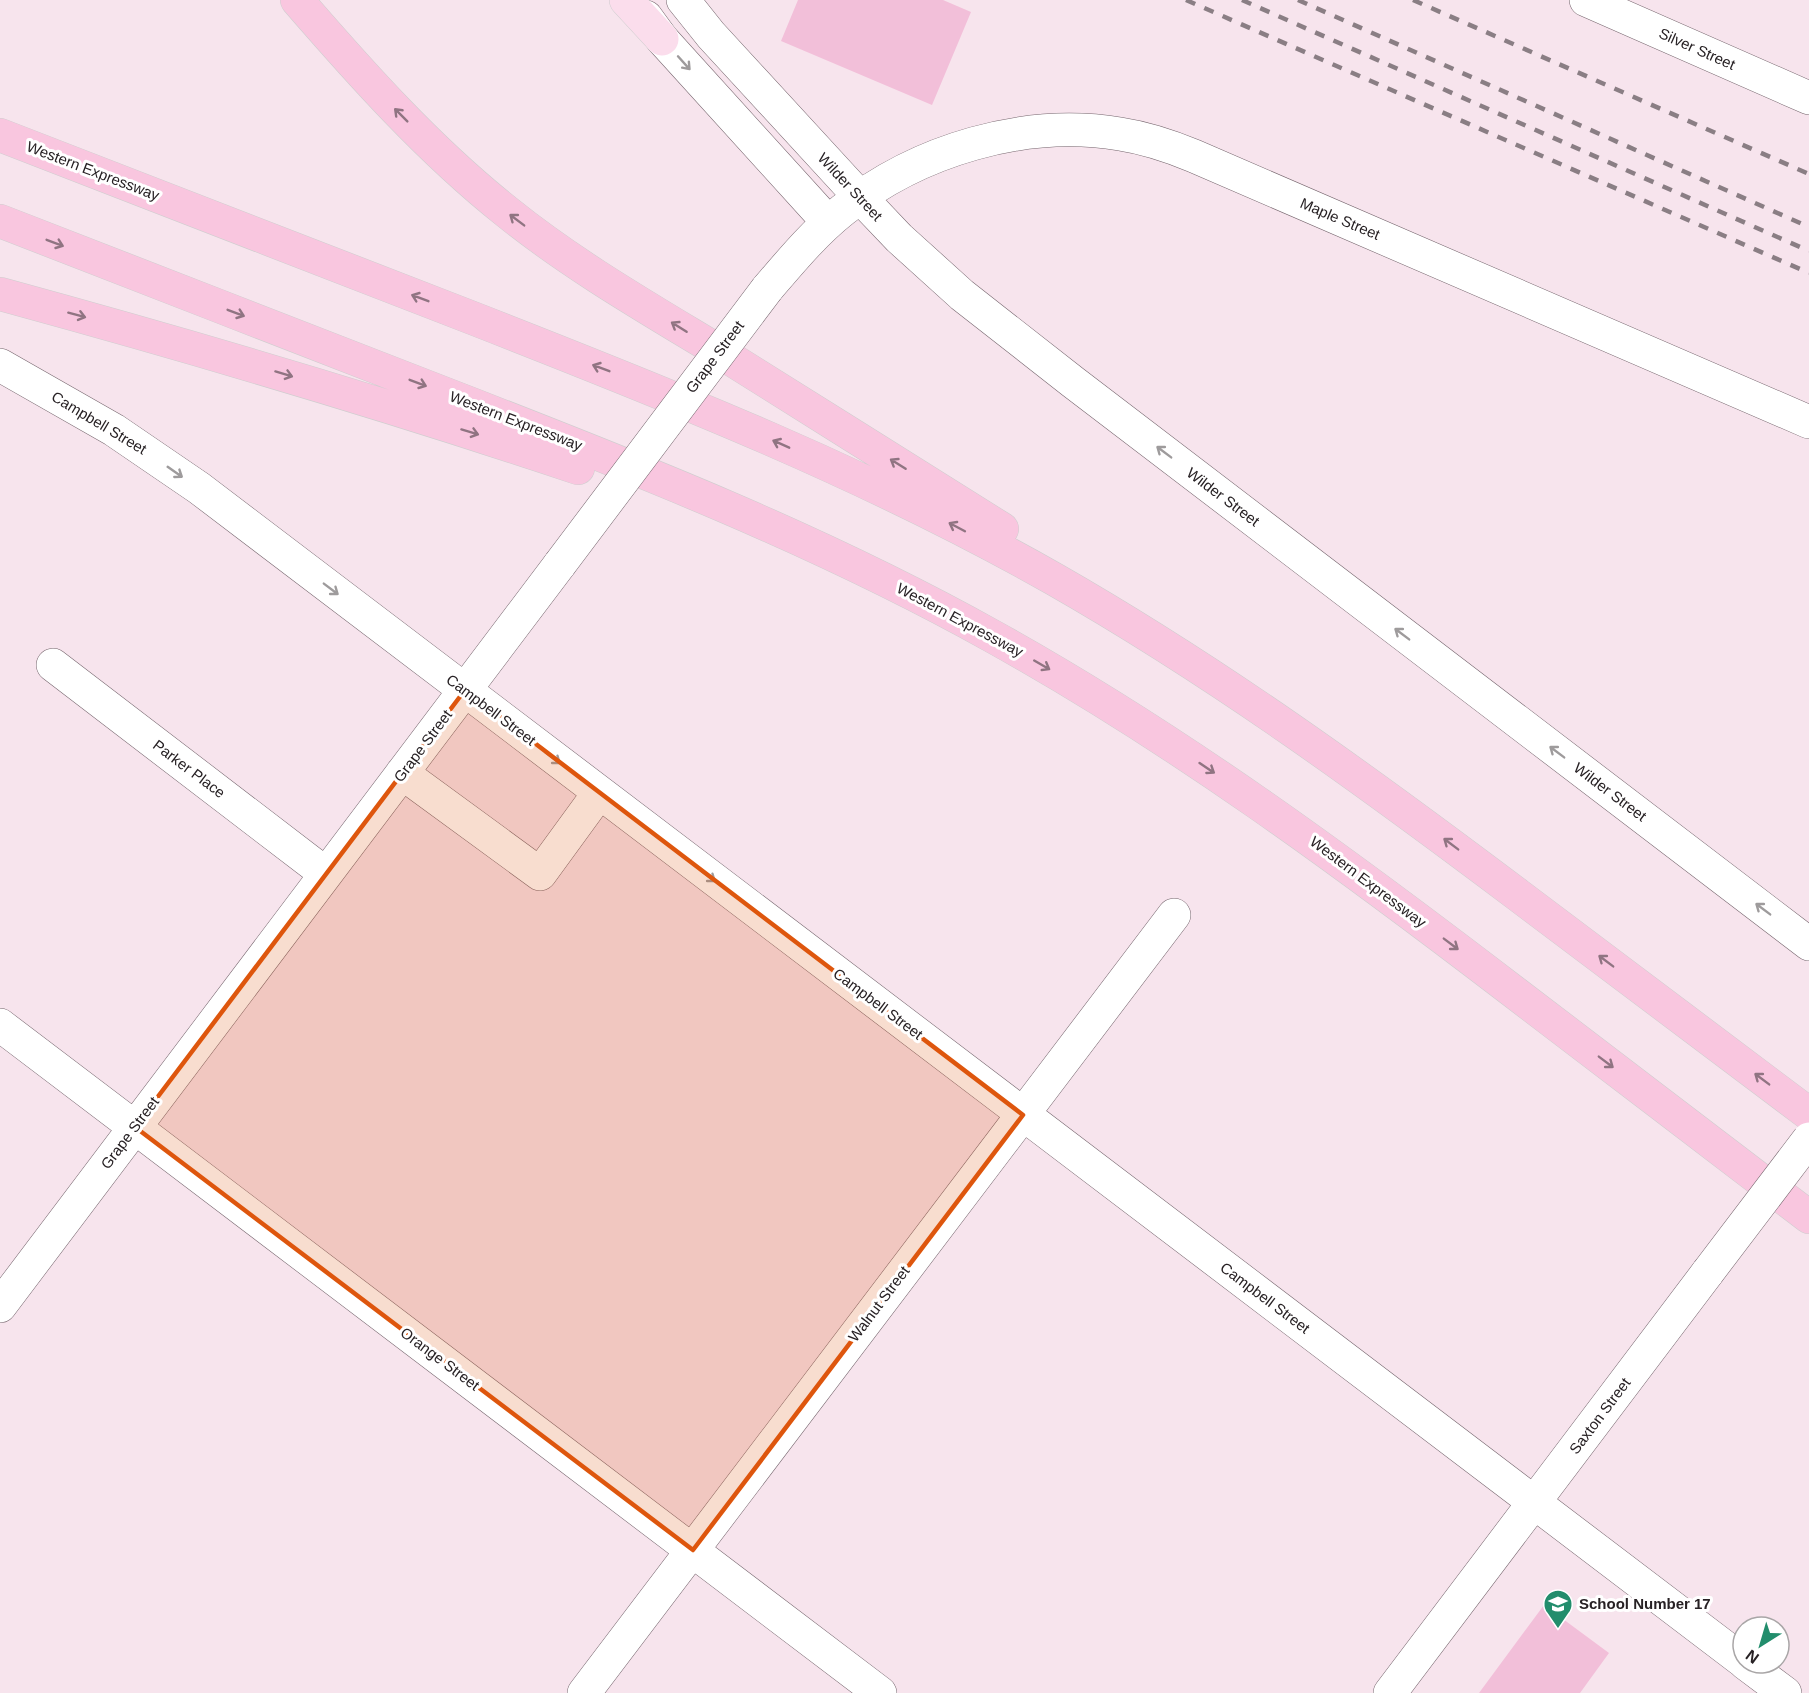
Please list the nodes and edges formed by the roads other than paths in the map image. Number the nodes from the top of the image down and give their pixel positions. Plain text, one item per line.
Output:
1 (297, 0) edge
2 (626, 0) edge
3 (636, 0) edge
4 (683, 0) edge
5 (1586, 0) edge
6 (316, 14) edge
7 (662, 39) junction
8 (1809, 98) edge
9 (0, 135) edge
10 (860, 197) junction
11 (0, 222) edge
12 (828, 222) junction
13 (0, 294) edge
14 (4, 369) edge
15 (1809, 422) edge
16 (936, 606) junction
17 (53, 665) dead end
18 (465, 690) junction
19 (1312, 743) junction
20 (402, 773) junction
21 (599, 792) junction
22 (326, 874) junction
23 (1174, 915) dead end
24 (1809, 944) edge
25 (0, 1025) edge
26 (1809, 1114) edge
27 (1023, 1115) junction
28 (135, 1127) junction
29 (1809, 1138) edge
30 (1809, 1217) edge
31 (0, 1306) edge
32 (1534, 1503) junction
33 (693, 1550) junction
34 (1731, 1652) edge
35 (1761, 1675) edge
36 (584, 1693) edge
37 (880, 1693) edge
38 (1390, 1693) edge
39 (1785, 1693) edge

1 - 6 highway
2 - 7 main road
3 - 7 street
4 - 10 street, Wilder Street
5 - 8 street, Silver Street
19 -> 6 highway
7 -> 12 street
19 -> 9 highway, Western Expressway
10 - 12 street, Grape Street
10 - 15 street, Maple Street
24 -> 10 street, Wilder Street
11 -> 16 highway, Western Expressway
12 - 18 street, Grape Street, bridge
13 -> 16 highway
14 -> 18 street, Campbell Street
16 -> 30 highway, Western Expressway
17 - 22 street, Parker Place
18 - 20 street, Grape Street
18 -> 21 street, Campbell Street
26 -> 19 highway, Western Expressway
20 - 21 street
20 - 22 street, Grape Street
21 -> 27 street, Campbell Street
22 - 28 street, Grape Street
23 - 27 street, Walnut Street
25 - 28 street, Orange Street
27 - 32 street, Campbell Street
27 - 33 street, Walnut Street
28 - 31 street, Grape Street
28 - 33 street, Orange Street
29 - 32 street, Saxton Street, bridge
32 - 34 street, Campbell Street
32 - 38 street, Saxton Street
33 - 36 street, Walnut Street
33 - 37 street, Orange Street
35 - 39 street, Campbell Street

